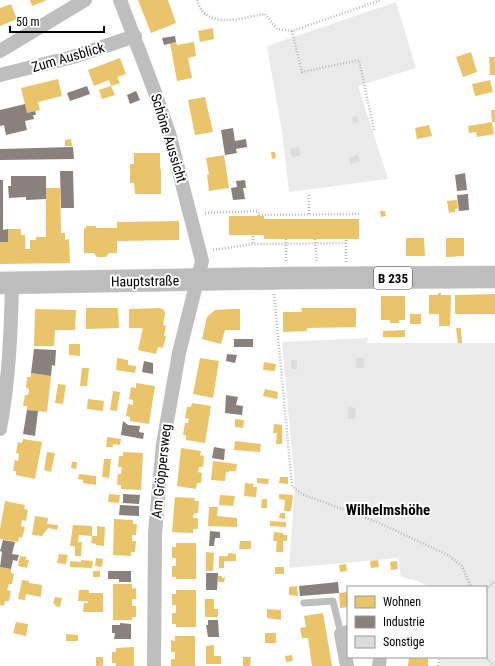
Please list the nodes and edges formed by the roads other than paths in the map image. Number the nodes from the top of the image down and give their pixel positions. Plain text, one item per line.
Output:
1 (85, 0) edge
2 (120, 0) edge
3 (135, 36) junction
4 (0, 51) edge
5 (0, 75) edge
6 (495, 277) edge
7 (197, 280) junction
8 (6, 283) edge
9 (0, 429) edge
10 (304, 604) dead end
11 (345, 633) edge
12 (154, 666) edge
13 (347, 666) edge

1 - 4 street
2 - 3 street, Schöne Aussicht
3 - 5 street, Zum Ausblick
3 - 7 street, Schöne Aussicht
6 - 7 main road, Hauptstraße / B 235
7 - 8 main road, Hauptstraße / B 235
7 - 12 street, Am Gröppersweg
8 - 9 street
10 - 11 lane
11 - 13 street

